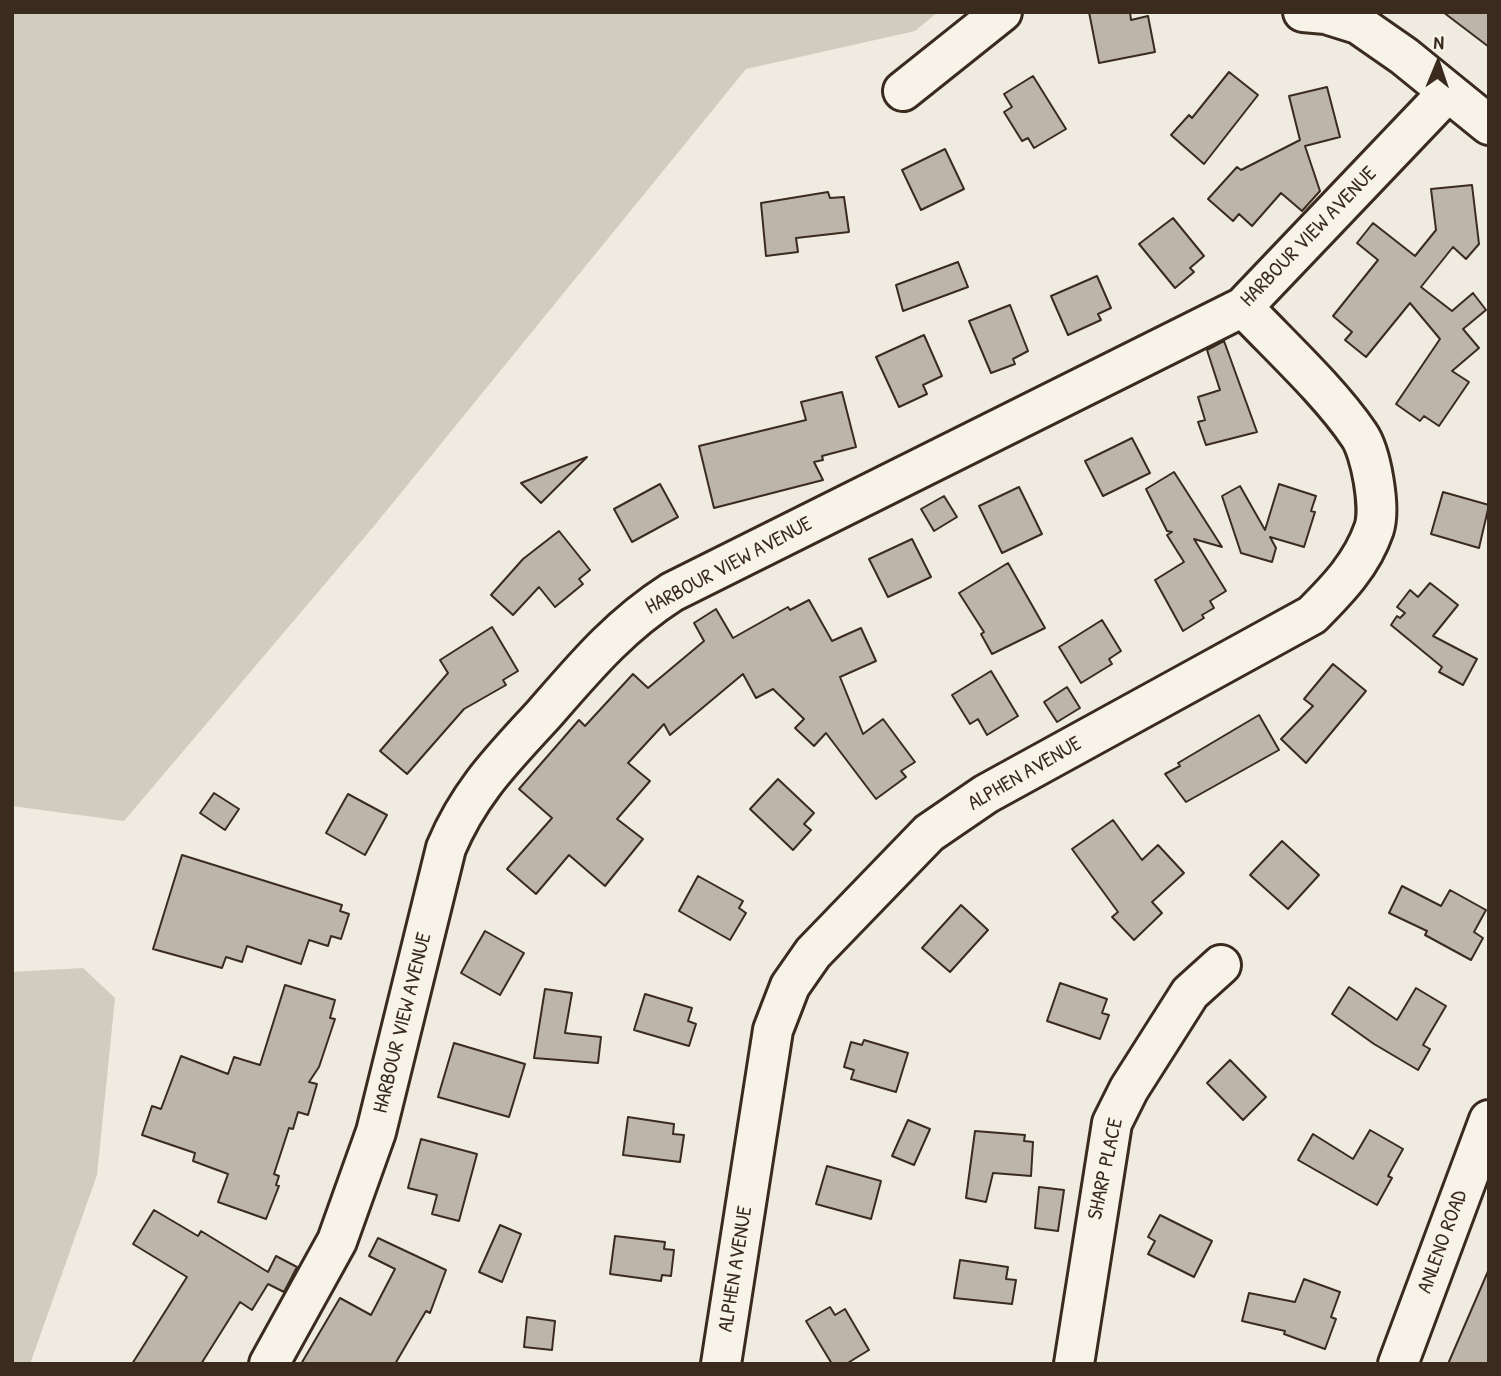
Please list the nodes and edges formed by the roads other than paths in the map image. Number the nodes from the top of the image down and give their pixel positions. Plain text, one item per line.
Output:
1 (1002, 12) edge
2 (1303, 12) edge
3 (903, 91) dead end
4 (1448, 92) junction
5 (1489, 125) edge
6 (1243, 307) junction
7 (1221, 965) dead end
8 (1489, 1120) edge
9 (269, 1364) edge
10 (721, 1364) edge
11 (1074, 1364) edge
12 (1398, 1364) edge

1 - 3 street
2 - 4 street
4 - 5 street
4 - 6 street, HARBOUR VIEW AVENUE
6 - 9 street, HARBOUR VIEW AVENUE
6 - 10 street, ALPHEN AVENUE
7 - 11 street, SHARP PLACE
8 - 12 street, ANLENO ROAD

